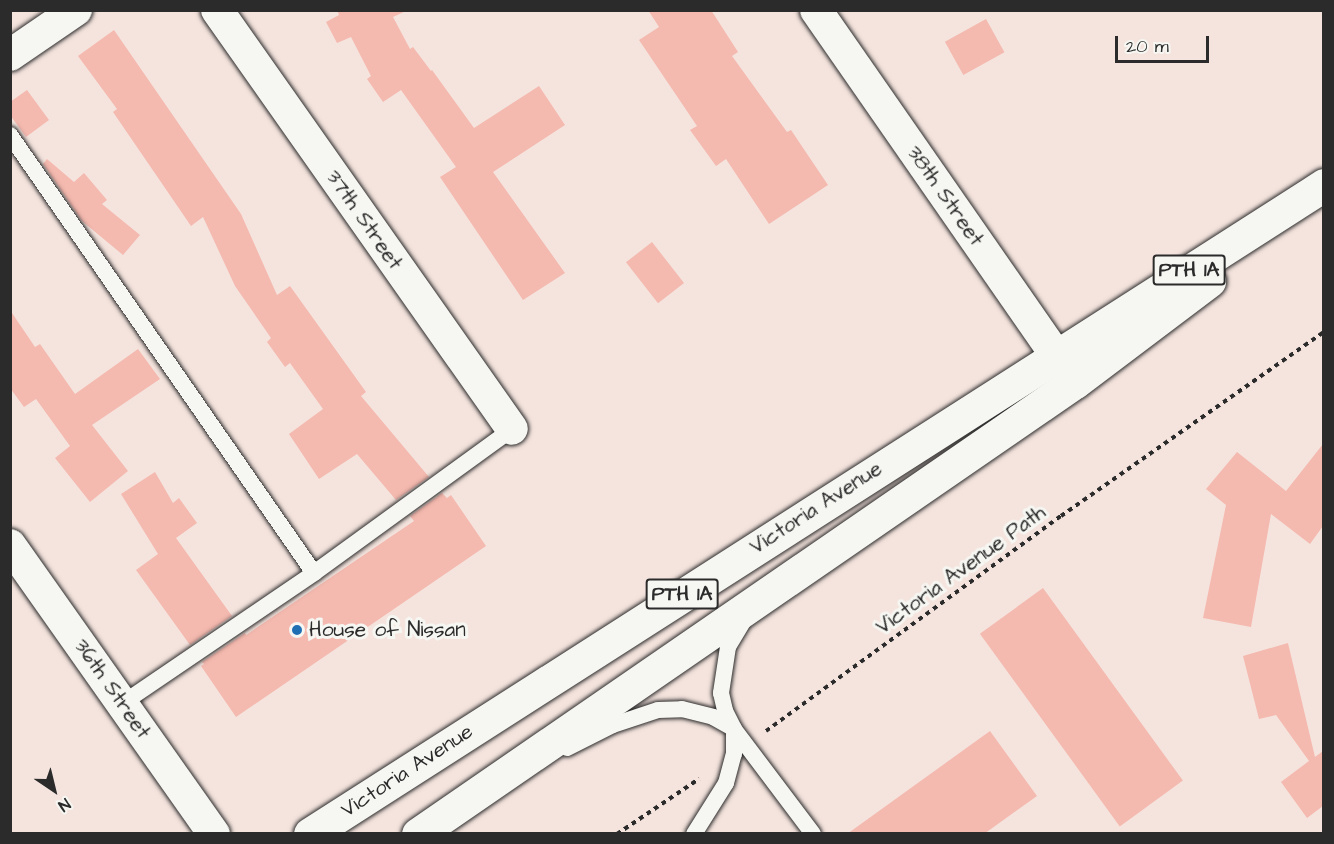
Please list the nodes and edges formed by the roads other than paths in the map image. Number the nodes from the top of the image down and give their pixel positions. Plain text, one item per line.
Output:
1 (76, 10) edge
2 (217, 10) edge
3 (816, 10) edge
4 (10, 55) edge
5 (10, 135) edge
6 (1323, 185) edge
7 (1323, 195) edge
8 (1056, 356) junction
9 (1075, 382) junction
10 (512, 429) joint
11 (10, 545) edge
12 (314, 573) junction
13 (786, 580) junction
14 (123, 703) junction
15 (734, 729) junction
16 (741, 749) junction
17 (470, 798) junction
18 (214, 834) edge
19 (310, 834) edge
20 (418, 834) edge
21 (694, 834) edge
22 (813, 834) edge

1 - 4 street
2 - 10 street, 37th Street
3 - 8 street, 38th Street
5 - 12 lane
6 - 8 main road, Victoria Avenue / PTH 1A
7 - 9 main road, Victoria Avenue / PTH 1A
8 - 9 street, 38th Street
8 - 19 main road, Victoria Avenue / PTH 1A
9 - 13 main road, Victoria Avenue / PTH 1A
10 - 12 lane
11 - 14 street, 36th Street
12 - 14 lane
13 - 15 lane
13 - 17 main road, Victoria Avenue / PTH 1A
14 - 18 street, 36th Street
15 - 16 lane
15 - 17 lane
16 - 21 lane
16 - 22 lane
17 - 20 main road, Victoria Avenue / PTH 1A

